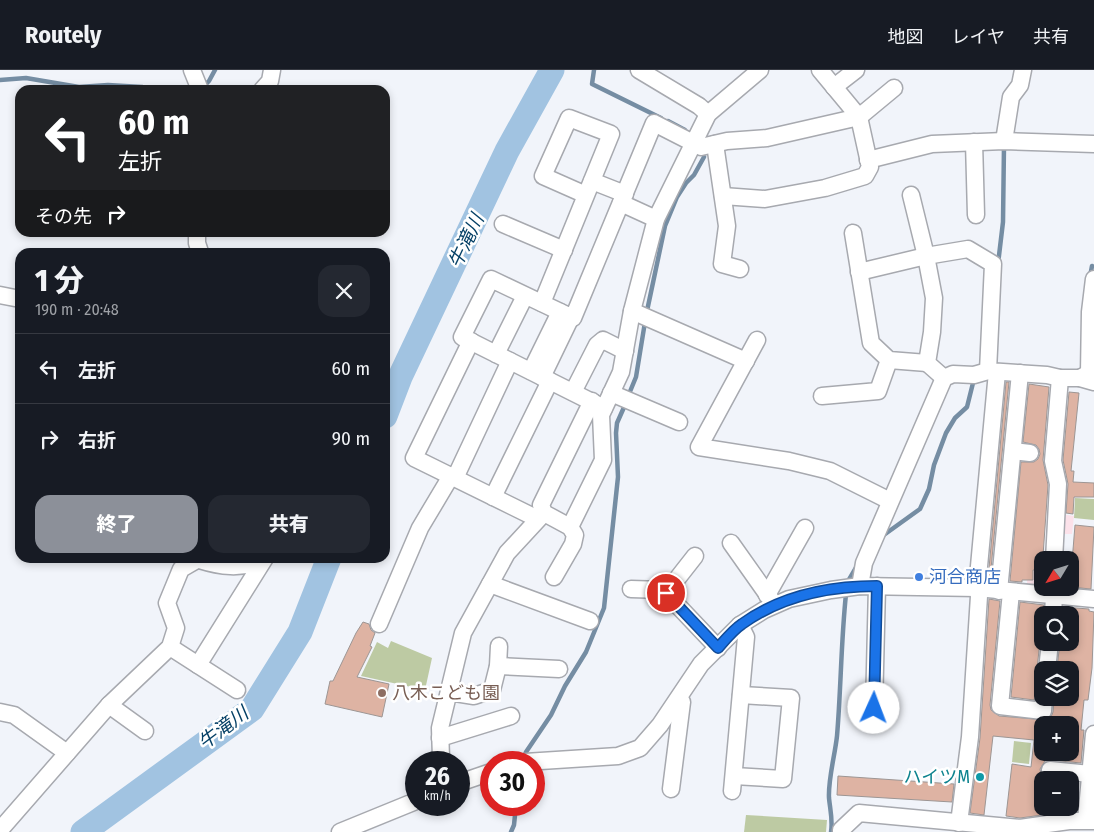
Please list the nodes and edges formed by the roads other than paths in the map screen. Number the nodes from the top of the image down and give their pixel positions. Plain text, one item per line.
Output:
1 (192, 70) edge
2 (272, 70) edge
3 (639, 70) edge
4 (760, 70) edge
5 (820, 70) edge
6 (856, 70) edge
7 (1023, 70) edge
8 (660, 75) edge
9 (198, 85) edge
10 (266, 85) edge
11 (834, 87) junction
12 (894, 88) dead end
13 (708, 114) junction
14 (859, 117) junction
15 (1004, 141) junction
16 (974, 142) junction
17 (694, 144) junction
18 (715, 144) junction
19 (1094, 144) edge
20 (868, 160) junction
21 (589, 188) junction
22 (910, 195) dead end
23 (723, 196) junction
24 (623, 199) junction
25 (976, 215) dead end
26 (656, 219) junction
27 (503, 224) dead end
28 (853, 233) dead end
29 (564, 250) junction
30 (926, 256) junction
31 (740, 269) dead end
32 (859, 272) junction
33 (1094, 279) edge
34 (0, 295) edge
35 (525, 296) junction
36 (15, 298) edge
37 (542, 304) junction
38 (632, 311) junction
39 (565, 314) junction
40 (757, 340) dead end
41 (471, 341) junction
42 (624, 351) junction
43 (503, 357) junction
44 (889, 360) junction
45 (746, 361) junction
46 (927, 363) junction
47 (993, 372) junction
48 (1020, 373) junction
49 (541, 376) junction
50 (1090, 377) edge
51 (944, 378) junction
52 (1060, 378) junction
53 (573, 392) junction
54 (612, 393) junction
55 (822, 396) dead end
56 (598, 404) junction
57 (679, 422) dead end
58 (1013, 451) junction
59 (1030, 453) dead end
60 (453, 477) junction
61 (493, 497) junction
62 (890, 501) junction
63 (541, 516) junction
64 (570, 527) junction
65 (805, 528) dead end
66 (731, 543) dead end
67 (1054, 551) edge
68 (695, 556) dead end
69 (192, 563) edge
70 (210, 563) edge
71 (256, 563) edge
72 (262, 563) edge
73 (554, 576) dead end
74 (490, 584) junction
75 (860, 586) junction
76 (877, 586) junction
77 (977, 588) junction
78 (631, 589) dead end
79 (1005, 591) junction
80 (1034, 592) edge
81 (666, 593) junction
82 (1074, 596) edge
83 (1094, 599) edge
84 (771, 600) junction
85 (590, 621) dead end
86 (379, 624) dead end
87 (740, 625) junction
88 (499, 646) dead end
89 (170, 647) junction
90 (718, 648) junction
91 (198, 665) junction
92 (498, 666) junction
93 (559, 669) dead end
94 (237, 690) dead end
95 (449, 692) junction
96 (741, 695) junction
97 (679, 698) junction
98 (109, 705) junction
99 (1043, 706) edge
100 (874, 708) dead end
101 (0, 712) edge
102 (511, 716) dead end
103 (144, 731) dead end
104 (1094, 734) edge
105 (440, 738) junction
106 (442, 751) edge
107 (67, 753) junction
108 (545, 761) edge
109 (1050, 770) dead end
110 (1090, 774) junction
111 (671, 789) dead end
112 (405, 805) edge
113 (1090, 821) edge
114 (959, 823) junction
115 (0, 830) edge
116 (340, 832) edge
117 (841, 832) edge

1 - 9 street
2 - 10 street
3 - 8 street
4 - 13 street
5 - 11 street
6 - 11 street
7 - 15 street
8 - 13 street
11 - 14 street
12 - 14 street
13 - 17 street
14 - 18 street
14 - 20 street
15 - 16 street
15 - 19 street
16 - 20 street
16 - 25 street
17 - 18 street
17 - 24 street
17 - 26 street
18 - 23 street
20 - 23 street
21 - 21 street
21 - 24 street
21 - 29 street
22 - 30 street
23 - 31 street
24 - 26 street
24 - 39 street
26 - 38 street
27 - 29 street
28 - 32 street
29 - 37 street
30 - 32 street
30 - 46 street
30 - 47 street
32 - 44 street
33 - 50 street
34 - 36 street
35 - 37 street
35 - 41 street
35 - 43 street
37 - 39 street
38 - 42 street
38 - 45 street
39 - 49 street
40 - 45 street
41 - 43 street
41 - 60 street
42 - 53 street
42 - 54 street
43 - 49 street
43 - 60 street
44 - 46 street
44 - 55 street
45 - 62 street
46 - 51 street
47 - 48 street
47 - 51 street
47 - 77 street
48 - 52 street
48 - 58 street
49 - 53 street
49 - 61 street
50 - 52 street
51 - 62 street
52 - 67 street
53 - 56 street
54 - 56 street
54 - 57 street
56 - 63 street
56 - 64 street
58 - 59 street
58 - 79 street
60 - 61 street
60 - 86 street
61 - 63 street
62 - 75 street
63 - 64 street
63 - 74 street
64 - 73 street
65 - 84 street
66 - 84 street
68 - 81 street
69 - 89 street
70 - 71 street
72 - 91 street
74 - 85 street
74 - 95 street
75 - 76 street
75 - 84 street
76 - 77 street
76 - 100 street
77 - 79 street
77 - 114 street
78 - 81 street
79 - 80 street
79 - 99 street
81 - 90 street
82 - 83 street
84 - 87 street
87 - 90 street
87 - 96 street
88 - 92 street
89 - 91 street
89 - 98 street
90 - 97 street
91 - 94 street
92 - 93 street
92 - 95 street
95 - 105 street
96 - 96 street
97 - 108 street
97 - 111 street
98 - 103 street
98 - 107 street
101 - 107 street
102 - 105 street
104 - 110 street
105 - 106 street
107 - 115 street
109 - 110 street
110 - 113 street
112 - 116 street
113 - 114 street
114 - 117 street

